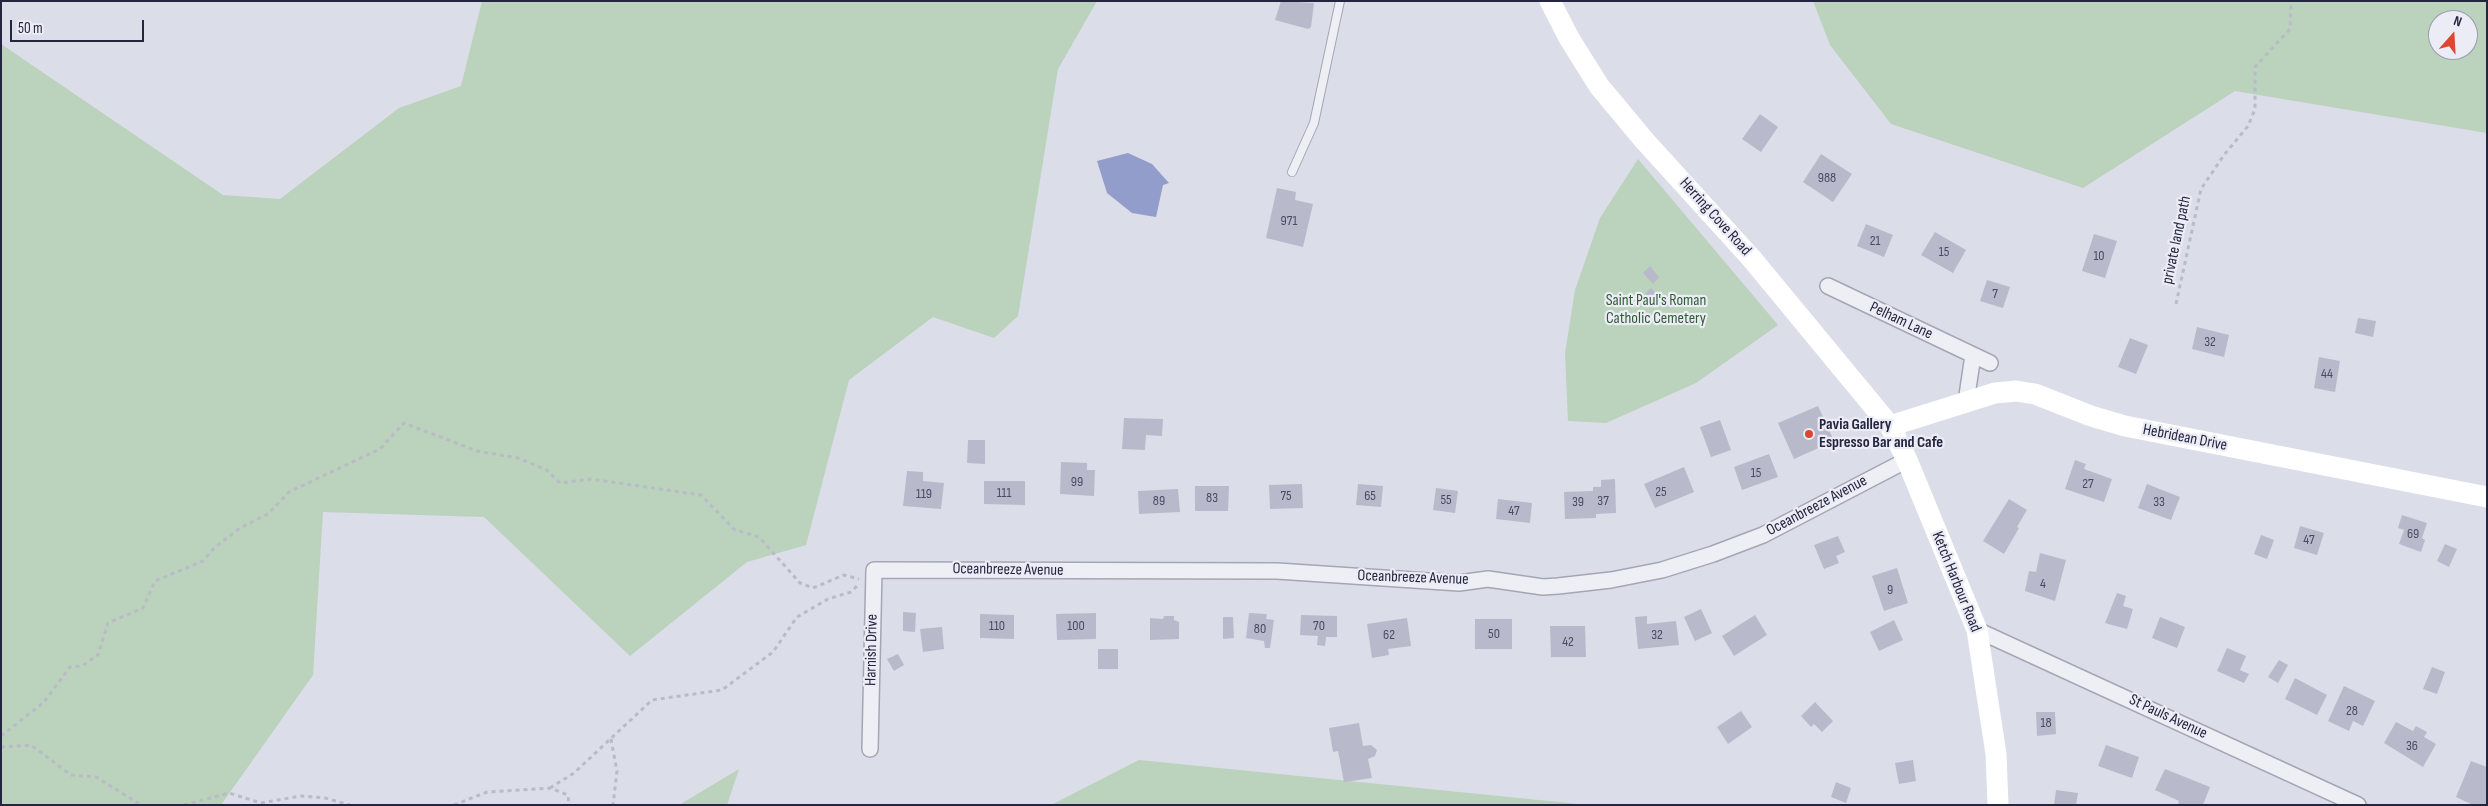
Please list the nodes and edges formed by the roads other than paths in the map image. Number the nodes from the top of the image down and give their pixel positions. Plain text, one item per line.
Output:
1 (1340, 1) edge
2 (1550, 1) edge
3 (1292, 172) dead end
4 (1828, 286) dead end
5 (1973, 355) junction
6 (1990, 363) dead end
7 (1966, 402) junction
8 (1890, 426) junction
9 (1907, 460) junction
10 (2487, 497) edge
11 (892, 568) joint
12 (1977, 630) junction
13 (870, 749) dead end
14 (1998, 805) edge
15 (2358, 805) edge

1 - 3 lane
2 - 8 main road, Herring Cove Road
4 - 5 street, Pelham Lane
5 - 6 street, Pelham Lane
5 - 7 street
7 - 8 main road, Hebridean Drive
7 - 10 main road, Hebridean Drive
8 - 9 main road, Ketch Harbour Road
9 - 11 street, Oceanbreeze Avenue
9 - 12 main road, Ketch Harbour Road
11 - 13 street, Harnish Drive
12 - 14 main road, Ketch Harbour Road
12 - 15 street, St Pauls Avenue

